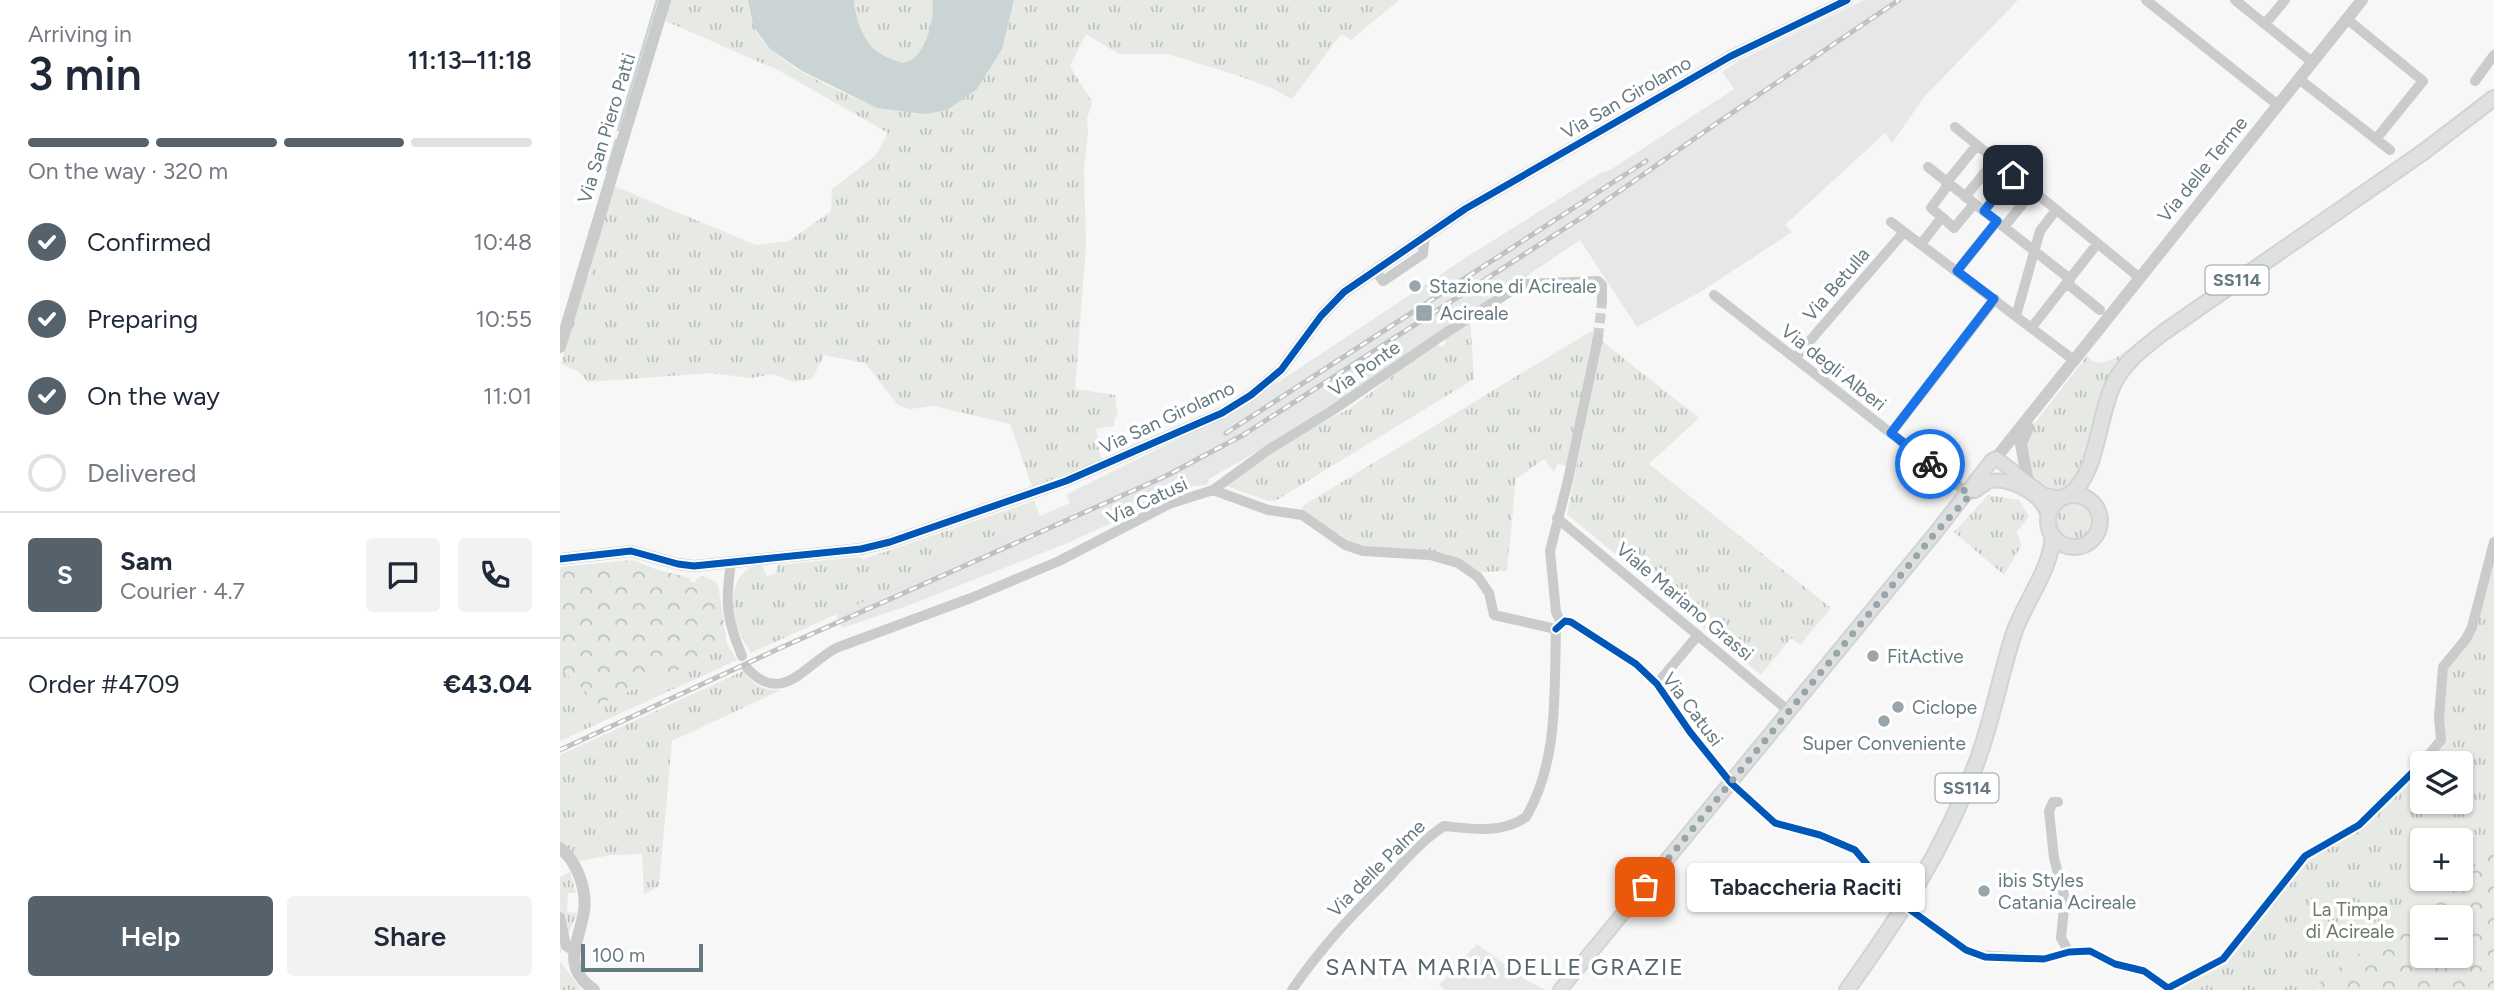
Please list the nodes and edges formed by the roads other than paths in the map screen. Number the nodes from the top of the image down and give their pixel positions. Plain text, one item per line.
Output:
1 (665, 0) edge
2 (1847, 0) edge
3 (2146, 0) edge
4 (2235, 0) edge
5 (2285, 0) edge
6 (2362, 0) edge
7 (2347, 19) junction
8 (2266, 24) junction
9 (2494, 55) edge
10 (2312, 62) junction
11 (2299, 79) junction
12 (2474, 81) dead end
13 (2494, 98) edge
14 (2278, 105) junction
15 (2494, 106) edge
16 (1955, 127) dead end
17 (2376, 139) junction
18 (2435, 143) junction
19 (1977, 145) junction
20 (2390, 150) dead end
21 (1995, 160) junction
22 (1928, 167) dead end
23 (2013, 175) junction
24 (1947, 182) junction
25 (2033, 191) junction
26 (1965, 197) junction
27 (1974, 204) junction
28 (2056, 210) junction
29 (1984, 211) junction
30 (1942, 217) junction
31 (1891, 222) dead end
32 (2000, 224) junction
33 (1904, 232) junction
34 (1425, 235) junction
35 (1921, 244) junction
36 (2098, 244) junction
37 (2034, 251) junction
38 (1957, 271) junction
39 (1379, 275) junction
40 (2140, 278) junction
41 (2070, 279) junction
42 (1714, 295) dead end
43 (1994, 299) junction
44 (1602, 302) tunnel mouth
45 (2100, 310) dead end
46 (2017, 316) junction
47 (2032, 327) junction
48 (1598, 338) tunnel mouth
49 (560, 347) edge
50 (1795, 358) junction
51 (2074, 362) junction
52 (1891, 433) junction
53 (1996, 458) junction
54 (2091, 459) junction
55 (2023, 485) junction
56 (1213, 490) junction
57 (1968, 494) junction
58 (2066, 496) junction
59 (2092, 501) junction
60 (2048, 517) junction
61 (1558, 518) junction
62 (2053, 537) junction
63 (2494, 542) edge
64 (2071, 547) junction
65 (560, 559) edge
66 (731, 563) junction
67 (2046, 567) junction
68 (1559, 626) junction
69 (1698, 635) junction
70 (742, 656) dead end
71 (747, 668) dead end
72 (1657, 684) junction
73 (1790, 712) junction
74 (2432, 751) edge
75 (2410, 775) edge
76 (1731, 783) junction
77 (2058, 802) dead end
78 (560, 848) edge
79 (560, 917) edge
80 (574, 951) junction
81 (2069, 952) junction
82 (2167, 989) edge
83 (594, 990) edge
84 (1293, 990) edge
85 (1560, 990) edge
86 (1847, 990) edge

1 - 49 street, Via San Piero Patti
2 - 34 street, Via San Girolamo
3 - 14 street
4 - 8 street
5 - 8 street
6 - 7 street, Via delle Terme
7 - 10 street, Via delle Terme
7 - 17 street
8 - 10 street
9 - 12 street
10 - 11 street, Via delle Terme
11 - 14 street, Via delle Terme
11 - 17 street
13 - 18 main road, SS114
14 - 40 street, Via delle Terme
15 - 18 main road, SS114
16 - 19 street
17 - 20 street
18 - 54 main road, SS114
19 - 21 street
19 - 24 street
21 - 23 street
21 - 26 street
22 - 24 street
23 - 25 street
23 - 29 street
24 - 26 street
24 - 30 street
25 - 28 street
25 - 32 street
26 - 27 street
27 - 29 street
27 - 30 street
28 - 36 street
28 - 37 street
29 - 32 street
30 - 35 street
31 - 33 street
32 - 37 street
32 - 38 street
33 - 35 street
33 - 50 street, Via Betulla
34 - 39 street, Via San Girolamo
34 - 39 street
35 - 38 street
36 - 40 street
36 - 41 street
37 - 41 street
37 - 46 street
38 - 43 street
39 - 66 street, Via San Girolamo
40 - 51 street, Via delle Terme
41 - 45 street
41 - 47 street
42 - 50 street, Via degli Alberi
43 - 46 street
43 - 52 street
44 - 56 street, Via Ponte
46 - 47 street
47 - 51 street
48 - 61 street
50 - 52 street, Via degli Alberi
51 - 53 street
51 - 55 street
52 - 57 street, Via degli Alberi
53 - 55 main road
53 - 57 main road
54 - 58 main road
54 - 59 main road
55 - 57 main road
55 - 58 main road
55 - 60 main road
56 - 68 street, Via Catusi
56 - 71 street, Via Catusi
57 - 73 main road
58 - 59 main road
58 - 60 main road
59 - 64 main road
60 - 62 main road
61 - 68 street
61 - 69 street, Viale Mariano Grassi
62 - 64 main road
62 - 67 main road
63 - 74 street
64 - 67 main road
65 - 66 street, Via San Girolamo
66 - 70 street
67 - 86 main road, SS114
68 - 72 street, Via Catusi
68 - 84 street, Via delle Palme
69 - 72 street
69 - 73 street, Viale Mariano Grassi
72 - 76 street, Via Catusi
73 - 76 main road
75 - 82 street
76 - 81 street, Via Catusi, bridge
76 - 85 main road
77 - 81 street
78 - 80 street
79 - 80 street
80 - 83 street
81 - 82 street

